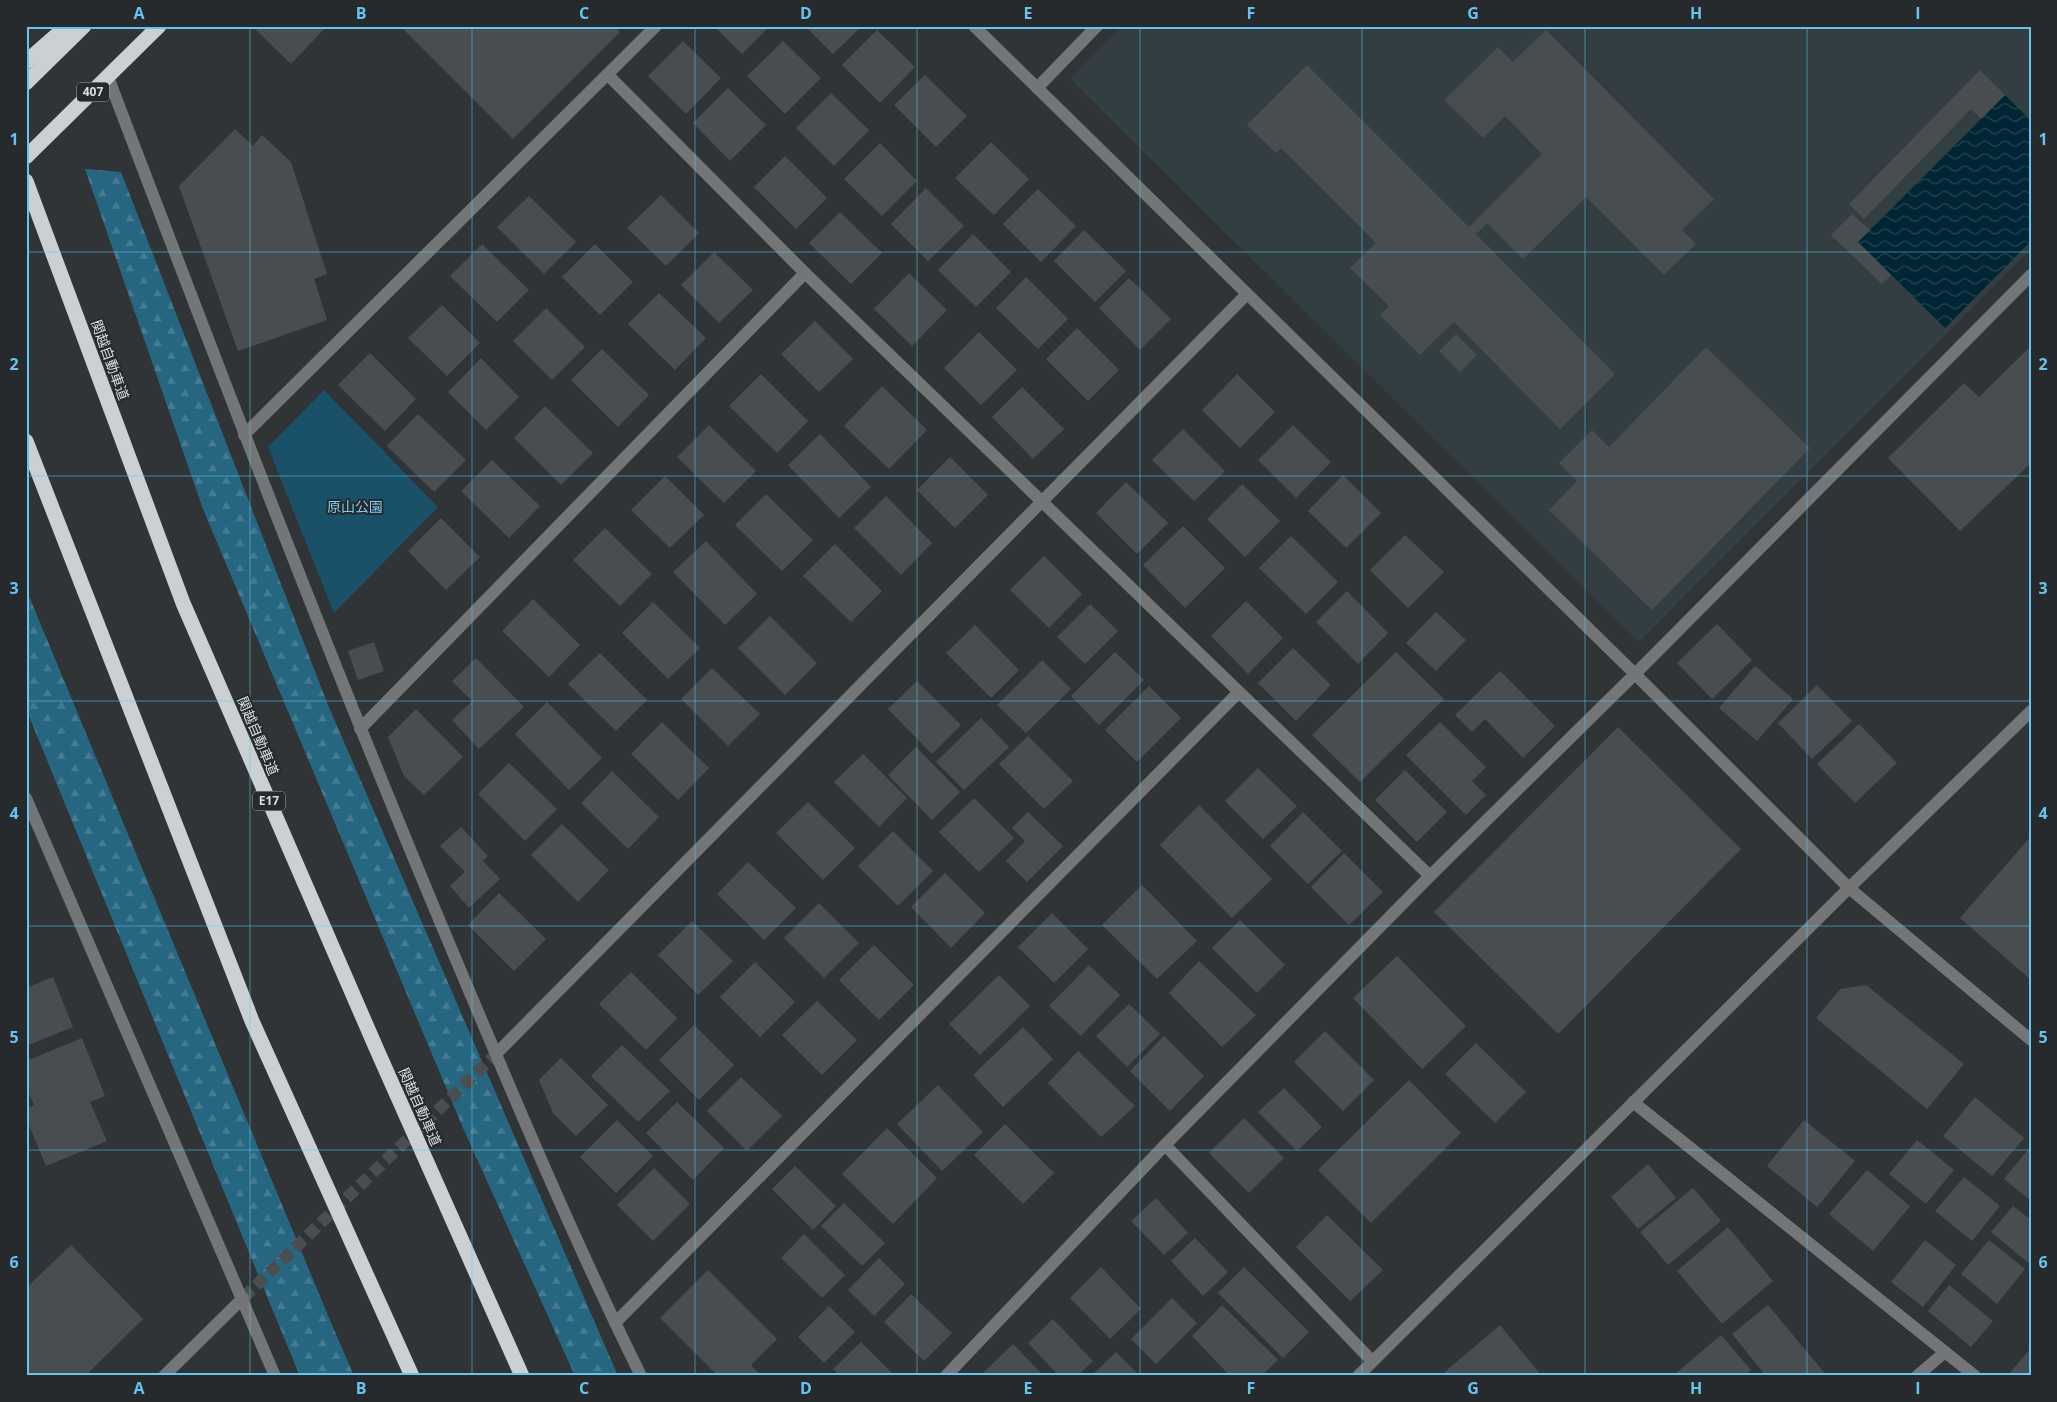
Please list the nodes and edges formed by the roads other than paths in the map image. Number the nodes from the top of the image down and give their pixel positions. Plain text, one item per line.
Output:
1 (66, 26) edge
2 (84, 26) edge
3 (159, 26) edge
4 (656, 26) edge
5 (974, 26) edge
6 (1097, 26) edge
7 (26, 62) edge
8 (608, 75) junction
9 (108, 77) junction
10 (26, 83) edge
11 (1038, 88) junction
12 (26, 157) edge
13 (26, 181) edge
14 (805, 273) junction
15 (2031, 275) edge
16 (1246, 295) junction
17 (244, 435) junction
18 (26, 441) edge
19 (1041, 501) junction
20 (1635, 674) junction
21 (1238, 692) junction
22 (2031, 711) edge
23 (360, 729) junction
24 (26, 798) edge
25 (1430, 876) junction
26 (1849, 888) junction
27 (2031, 1040) edge
28 (496, 1054) junction
29 (1634, 1102) junction
30 (1165, 1145) junction
31 (243, 1298) junction
32 (615, 1323) junction
33 (1945, 1352) junction
34 (1372, 1361) junction
35 (164, 1376) edge
36 (275, 1376) edge
37 (412, 1376) edge
38 (522, 1376) edge
39 (641, 1376) edge
40 (946, 1376) edge
41 (1358, 1376) edge
42 (1917, 1376) edge
43 (1975, 1376) edge

1 - 7 highway
2 - 10 highway
3 - 9 highway, 407
4 - 8 street
5 - 11 street
6 - 11 street
8 - 14 street
8 - 17 street
9 - 12 highway, 407
9 - 17 street
11 - 16 street
13 - 38 highway, 関越自動車道 / E17
14 - 19 street
14 - 23 street
15 - 20 street
16 - 19 street
16 - 20 street
17 - 23 street
18 - 37 highway
19 - 21 street
19 - 28 street
20 - 25 street
20 - 26 street
21 - 25 street
21 - 32 street
22 - 26 street
23 - 28 street
24 - 31 street
25 - 30 street
26 - 27 street
26 - 29 street
28 - 32 street
29 - 33 street
29 - 34 street
30 - 34 street
30 - 40 street
31 - 35 street
31 - 36 street
32 - 39 street
33 - 42 street
33 - 43 street
34 - 41 street

